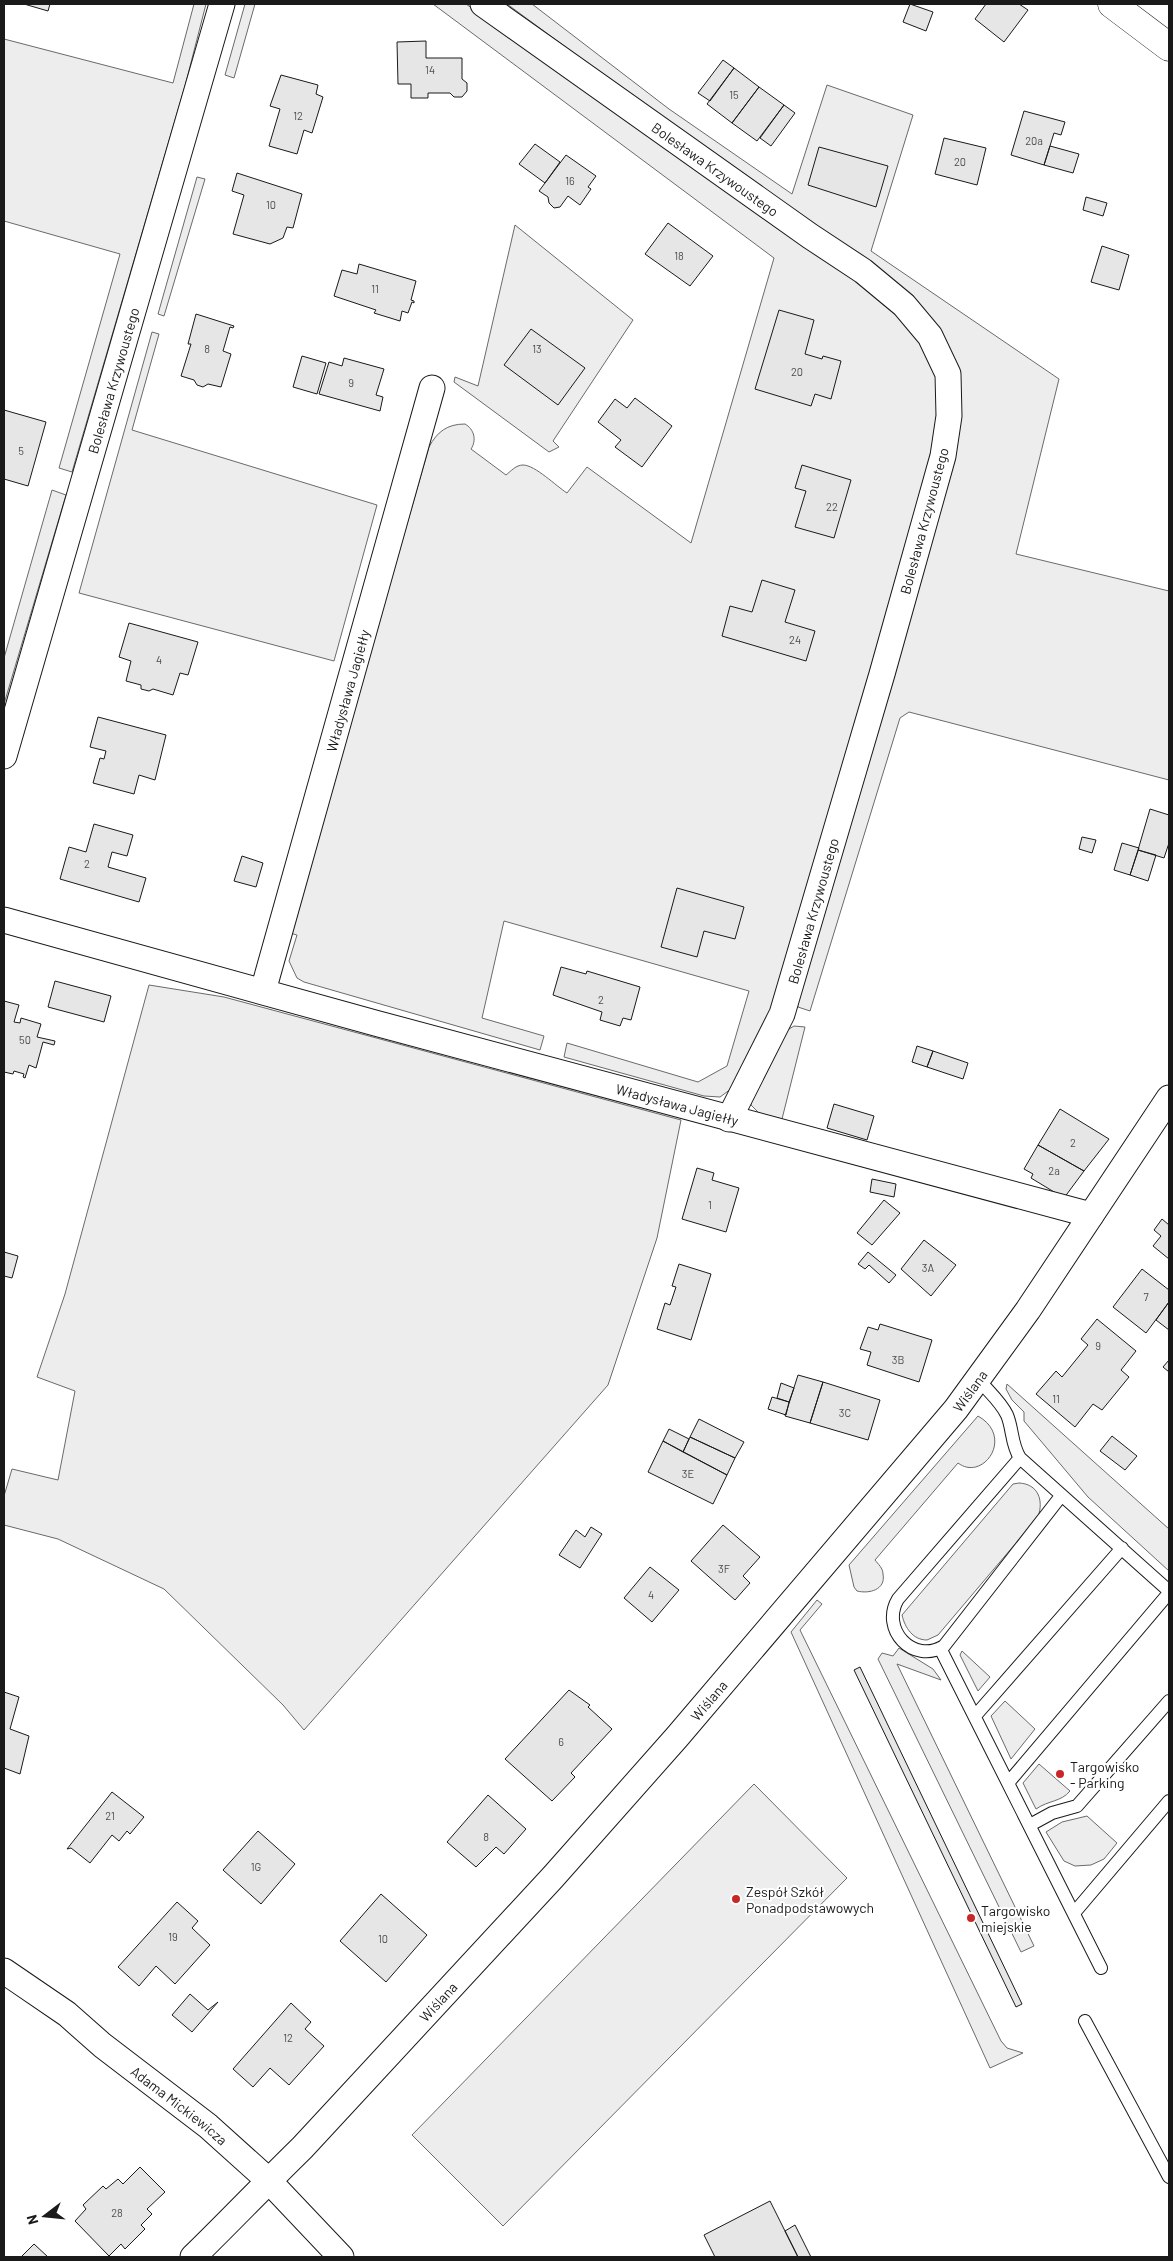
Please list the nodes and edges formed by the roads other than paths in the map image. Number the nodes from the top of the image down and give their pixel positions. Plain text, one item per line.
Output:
1 (222, 4) edge
2 (483, 4) edge
3 (1112, 4) edge
4 (1169, 47) edge
5 (432, 388) dead end
6 (4, 756) edge
7 (4, 920) edge
8 (262, 991) junction
9 (1169, 1098) edge
10 (729, 1119) junction
11 (1091, 1216) junction
12 (979, 1380) junction
13 (1020, 1458) junction
14 (1062, 1496) junction
15 (1122, 1548) junction
16 (1169, 1592) edge
17 (940, 1648) junction
18 (1169, 1701) edge
19 (974, 1716) junction
20 (1008, 1783) junction
21 (1169, 1801) edge
22 (1030, 1825) junction
23 (1074, 1913) junction
24 (1100, 1968) dead end
25 (4, 1971) edge
26 (1085, 2021) dead end
27 (1169, 2177) edge
28 (268, 2180) junction
29 (193, 2257) edge
30 (341, 2257) edge

1 - 6 street, Bolesława Krzywoustego
2 - 10 street, Bolesława Krzywoustego
3 - 4 street
5 - 8 street, Władysława Jagiełły
7 - 8 street, Władysława Jagiełły
8 - 10 street, Władysława Jagiełły
9 - 11 street, Wiślana
10 - 11 street, Władysława Jagiełły
11 - 12 street, Wiślana
12 - 13 lane
12 - 28 street, Wiślana
13 - 14 lane
13 - 17 lane
14 - 15 lane
14 - 17 lane
15 - 16 lane
15 - 19 lane
16 - 20 lane
17 - 19 lane
18 - 22 lane
19 - 20 lane
20 - 22 lane
21 - 23 lane
22 - 23 lane
23 - 24 lane
25 - 28 street, Adama Mickiewicza
26 - 27 lane
28 - 29 street, Wiślana
28 - 30 street, Adama Mickiewicza

